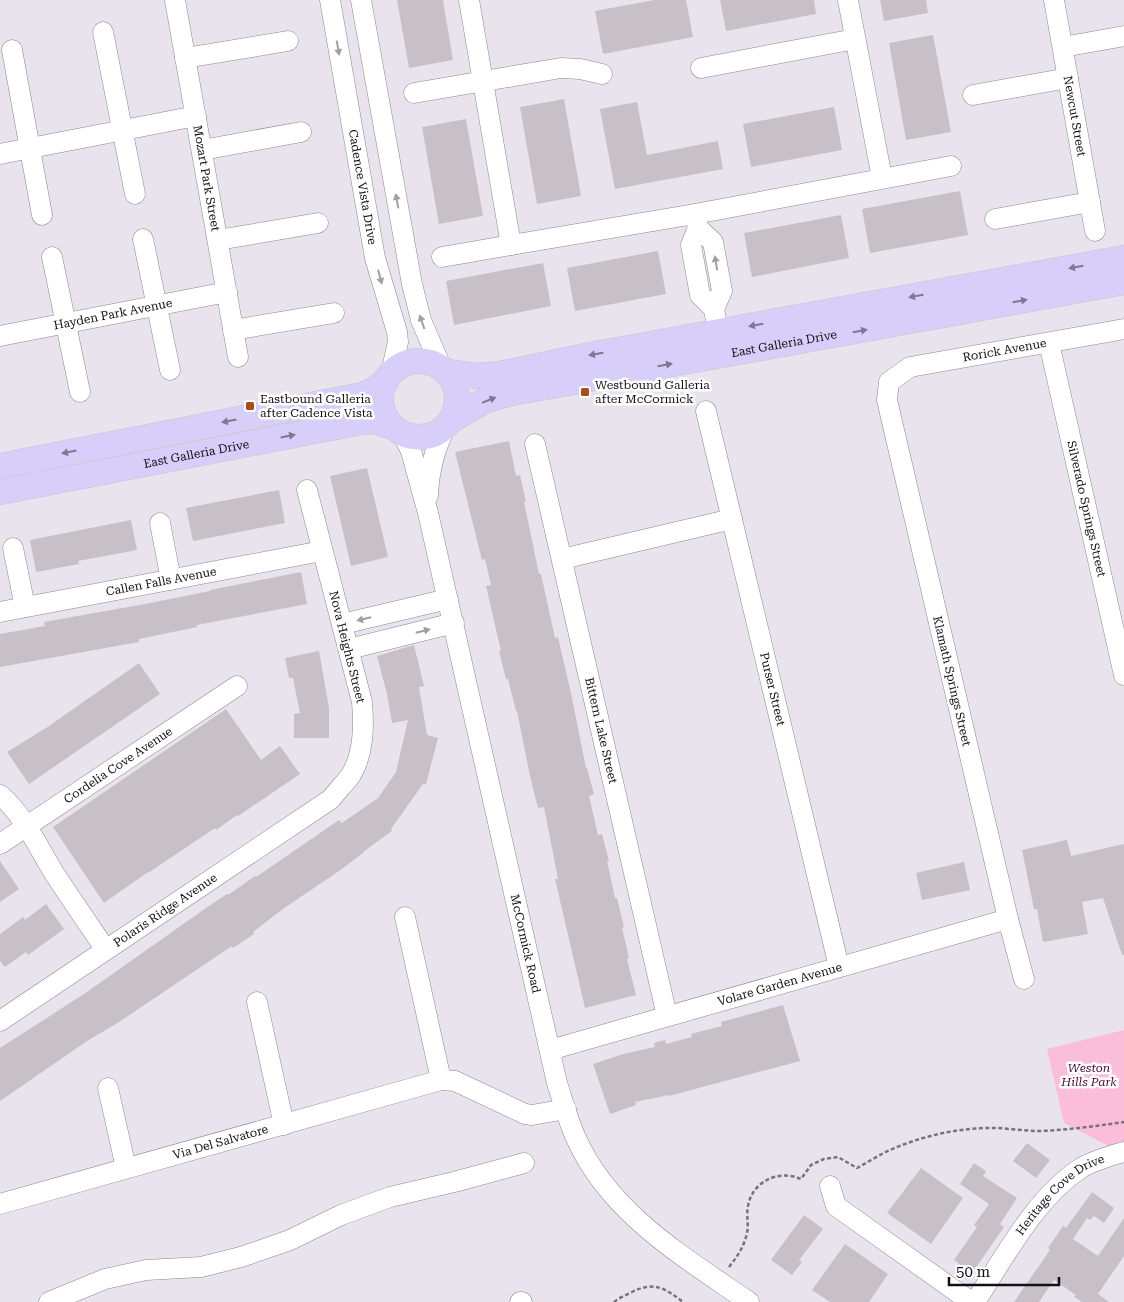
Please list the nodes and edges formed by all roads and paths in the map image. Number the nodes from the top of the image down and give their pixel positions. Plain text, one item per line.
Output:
1 (175, 0) edge
2 (330, 0) edge
3 (361, 0) edge
4 (469, 0) edge
5 (848, 0) edge
6 (1054, 0) edge
7 (103, 32) dead end
8 (1124, 36) edge
9 (855, 39) junction
10 (288, 42) dead end
11 (1062, 47) junction
12 (12, 50) dead end
13 (185, 58) junction
14 (700, 68) dead end
15 (602, 74) dead end
16 (1068, 78) junction
17 (483, 81) junction
18 (414, 93) dead end
19 (973, 95) dead end
20 (196, 116) junction
21 (122, 130) junction
22 (301, 132) dead end
23 (30, 148) junction
24 (202, 150) junction
25 (0, 154) edge
26 (951, 166) dead end
27 (882, 178) junction
28 (135, 194) dead end
29 (1090, 202) junction
30 (42, 215) dead end
31 (995, 219) dead end
32 (696, 221) junction
33 (318, 223) dead end
34 (1095, 231) dead end
35 (143, 239) dead end
36 (218, 240) junction
37 (510, 245) junction
38 (52, 257) dead end
39 (442, 257) dead end
40 (1124, 258) edge
41 (1124, 282) edge
42 (227, 292) junction
43 (156, 306) junction
44 (334, 313) dead end
45 (716, 320) junction
46 (65, 324) junction
47 (1124, 329) edge
48 (233, 330) junction
49 (0, 336) edge
50 (1049, 342) junction
51 (238, 357) dead end
52 (170, 370) dead end
53 (444, 370) junction
54 (389, 376) junction
55 (889, 382) joint
56 (80, 392) dead end
57 (706, 411) dead end
58 (448, 424) junction
59 (397, 430) junction
60 (535, 444) dead end
61 (0, 466) edge
62 (307, 490) dead end
63 (0, 492) edge
64 (428, 513) junction
65 (732, 518) junction
66 (160, 523) dead end
67 (13, 548) dead end
68 (322, 551) junction
69 (562, 559) junction
70 (172, 580) junction
71 (448, 599) junction
72 (25, 607) junction
73 (0, 612) edge
74 (386, 614) junction
75 (454, 623) junction
76 (342, 624) junction
77 (392, 638) junction
78 (349, 649) junction
79 (1124, 675) edge
80 (237, 686) dead end
81 (0, 795) edge
82 (331, 799) joint
83 (26, 827) junction
84 (0, 844) edge
85 (405, 917) dead end
86 (1008, 919) junction
87 (106, 950) junction
88 (839, 967) junction
89 (1024, 979) dead end
90 (257, 1002) dead end
91 (667, 1016) junction
92 (0, 1021) edge
93 (550, 1050) junction
94 (441, 1080) junction
95 (108, 1088) dead end
96 (566, 1109) junction
97 (1124, 1122) edge
98 (284, 1125) junction
99 (1123, 1154) edge
100 (524, 1163) dead end
101 (126, 1168) junction
102 (830, 1186) dead end
103 (0, 1204) edge
104 (719, 1281) junction
105 (49, 1302) edge
106 (614, 1302) edge
107 (683, 1302) edge
108 (749, 1302) edge
109 (971, 1302) edge
110 (975, 1302) edge

1 - 13 street, Mozart Park Street
2 -> 54 street, Cadence Vista Drive
53 -> 3 street
4 - 17 street
5 - 9 street
6 - 11 street, Newcut Street
7 - 21 street
8 - 11 street
9 - 14 street
9 - 27 street
10 - 13 street
11 - 16 street, Newcut Street
12 - 23 street
13 - 20 street, Mozart Park Street
15 - 17 street
16 - 19 street
16 - 29 street, Newcut Street
17 - 18 street
17 - 37 street
20 - 21 street
20 - 24 street, Mozart Park Street
21 - 23 street
21 - 28 street
22 - 24 street
23 - 25 street
23 - 30 street
24 - 36 street, Mozart Park Street
26 - 27 street
27 - 32 street
29 - 31 street
29 - 34 street, Newcut Street
32 - 37 street
32 - 45 street
33 - 36 street
35 - 43 street
36 - 42 street, Mozart Park Street
37 - 39 street
38 - 46 street
40 -> 45 main road, East Galleria Drive
58 -> 41 main road, East Galleria Drive
42 - 43 street, Hayden Park Avenue
42 - 48 street, Mozart Park Street
43 - 46 street, Hayden Park Avenue
43 - 52 street
44 - 48 street
45 -> 53 main road, East Galleria Drive
46 - 49 street, Hayden Park Avenue
46 - 56 street
47 - 50 street, Rorick Avenue
48 - 51 street, Mozart Park Street
50 - 55 street, Rorick Avenue
50 - 79 street, Silverado Springs Street
53 - 54 main road
53 - 58 main road
54 - 59 main road
54 -> 61 main road, East Galleria Drive
55 - 86 street, Klamath Springs Street
57 - 65 street, Purser Street
58 - 59 main road
58 - 64 street, McCormick Road
63 -> 59 main road, East Galleria Drive
59 - 64 street, McCormick Road
60 - 69 street, Bittern Lake Street
62 - 68 street, Nova Heights Street
64 - 71 street, McCormick Road
65 - 69 street
65 - 88 street, Purser Street
66 - 70 street
67 - 72 street
68 - 70 street, Callen Falls Avenue
68 - 76 street, Nova Heights Street
69 - 91 street, Bittern Lake Street
70 - 72 street, Callen Falls Avenue
71 - 74 street
71 - 75 street, McCormick Road
72 - 73 street, Callen Falls Avenue
74 -> 76 street
74 - 77 street
77 -> 75 street
75 - 93 street, McCormick Road
76 - 78 street, Nova Heights Street
77 - 78 street
78 - 82 street, Nova Heights Street
80 - 83 street, Cordelia Cove Avenue
81 - 83 street
82 - 87 street, Polaris Ridge Avenue
83 - 84 street, Cordelia Cove Avenue
83 - 87 street
85 - 94 street
86 - 88 street, Volare Garden Avenue
86 - 89 street, Klamath Springs Street
87 - 92 street, Polaris Ridge Avenue
88 - 91 street, Volare Garden Avenue
90 - 98 street
91 - 93 street, Volare Garden Avenue
93 - 96 street, McCormick Road
94 - 96 street
94 - 98 street, Via Del Salvatore
95 - 101 street
96 - 104 street, McCormick Road
97 - 104 path
98 - 101 street, Via Del Salvatore
99 - 110 street, Heritage Cove Drive
100 - 105 street
101 - 103 street, Via Del Salvatore
102 - 109 street
104 - 108 street, McCormick Road
106 - 107 path

